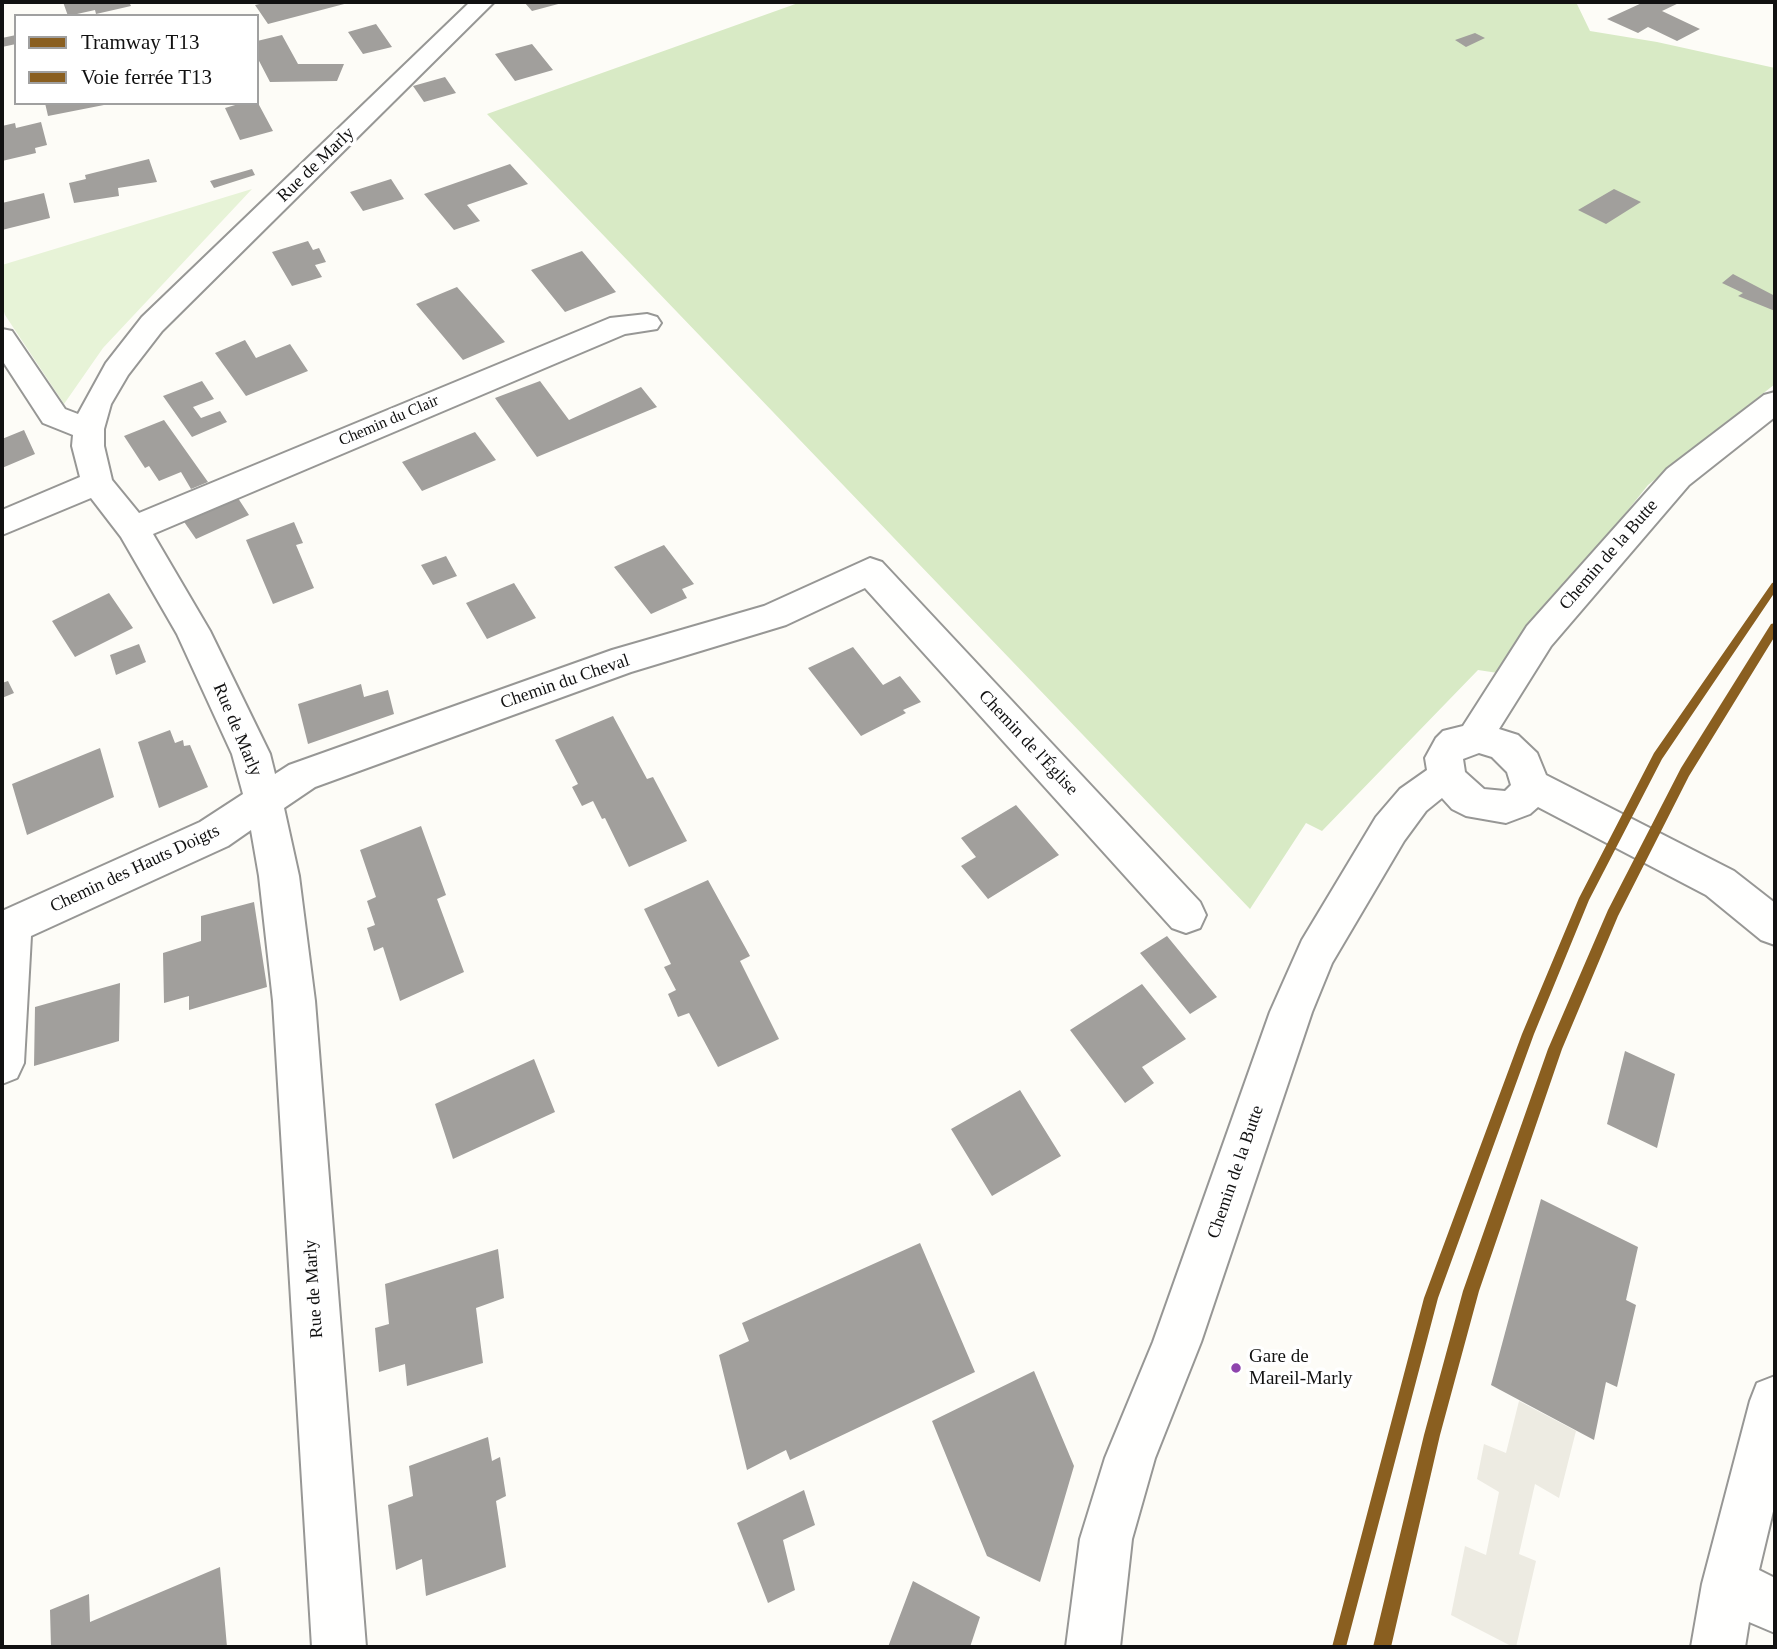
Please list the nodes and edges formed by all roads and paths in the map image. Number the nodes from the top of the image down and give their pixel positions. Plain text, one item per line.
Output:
1 (483, 2) edge
2 (647, 323) dead end
3 (2, 338) edge
4 (1775, 402) edge
5 (89, 429) junction
6 (97, 483) junction
7 (2, 523) edge
8 (133, 529) junction
9 (870, 570) joint
10 (1479, 738) junction
11 (1447, 778) junction
12 (1530, 785) junction
13 (264, 801) junction
14 (1186, 915) dead end
15 (1775, 927) edge
16 (6, 928) edge
17 (2, 1063) edge
18 (1775, 1401) edge
19 (1729, 1584) junction
20 (1775, 1606) edge
21 (1094, 1626) edge
22 (339, 1647) edge
23 (1718, 1647) edge

1 - 5 street, Rue de Marly
2 - 8 street, Chemin du Clair
3 - 5 street
4 - 10 street, Chemin de la Butte
5 - 6 street, Rue de Marly
6 - 7 street
6 - 8 street, Rue de Marly
8 - 13 street, Rue de Marly
9 - 13 street, Chemin du Cheval
9 - 14 street, Chemin de l'Église
10 - 11 street
10 - 12 street
11 - 12 street
11 - 21 street, Chemin de la Butte
12 - 15 street
13 - 16 street, Chemin des Hauts Doigts
13 - 22 street, Rue de Marly
16 - 17 street
18 - 19 street
19 - 20 street
19 - 23 street

